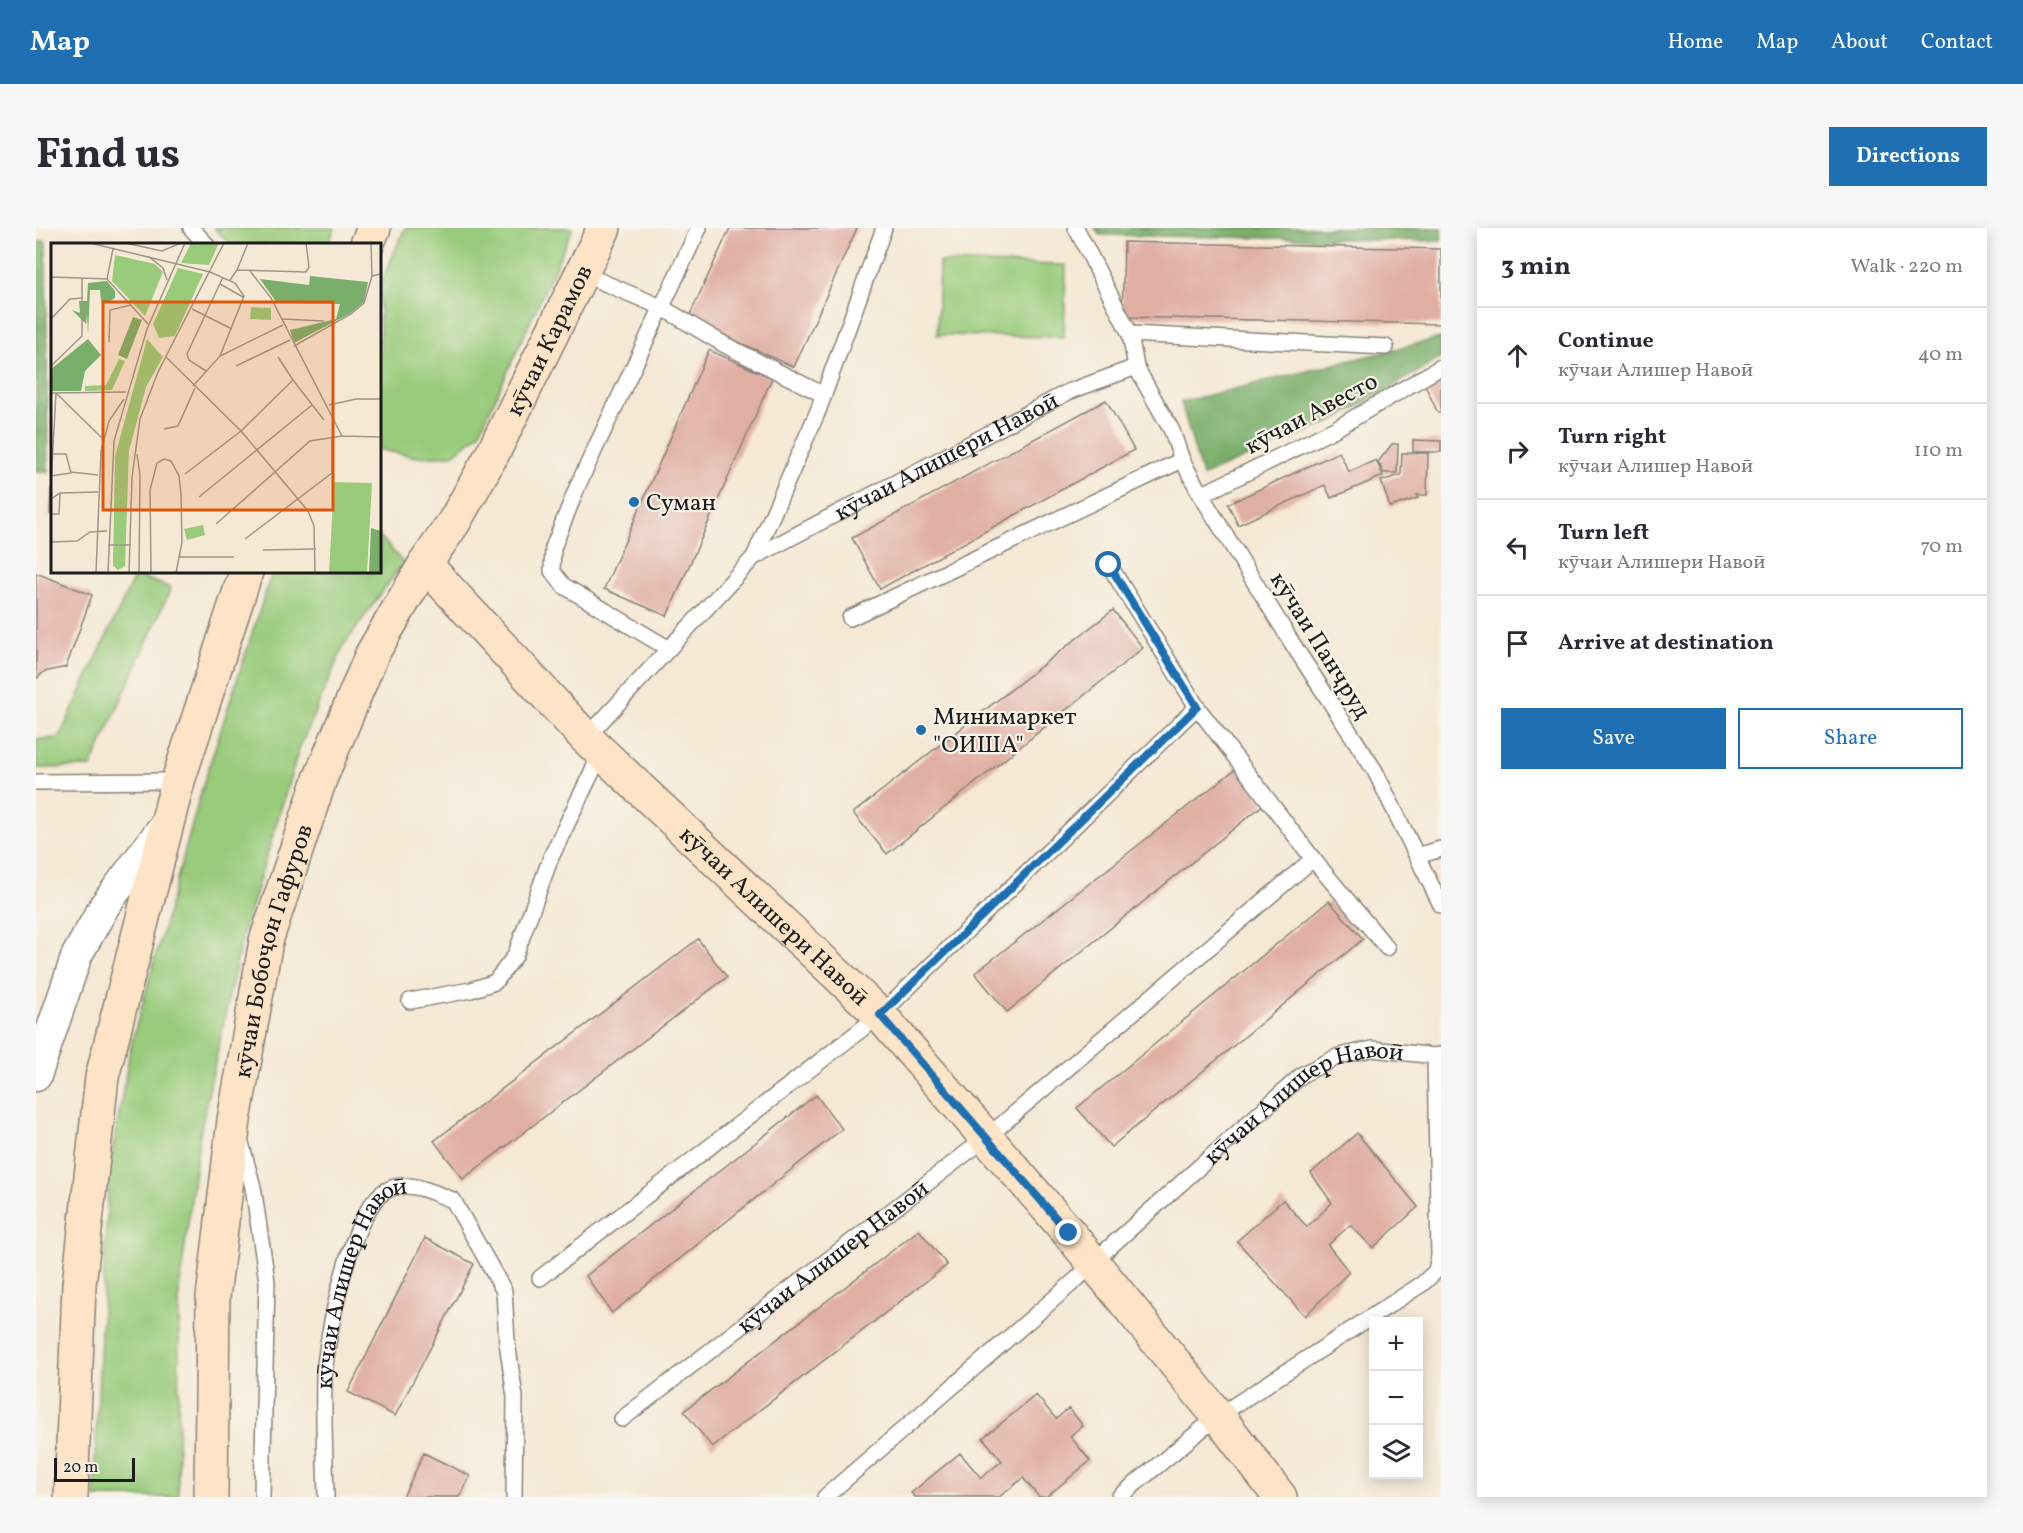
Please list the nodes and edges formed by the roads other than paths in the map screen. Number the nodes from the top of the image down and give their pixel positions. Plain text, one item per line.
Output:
1 (191, 228) edge
2 (374, 228) edge
3 (604, 228) edge
4 (699, 228) edge
5 (884, 228) edge
6 (1076, 228) edge
7 (205, 243) edge
8 (367, 243) edge
9 (581, 273) junction
10 (661, 307) junction
11 (1130, 334) junction
12 (1386, 347) dead end
13 (1136, 367) junction
14 (1441, 367) edge
15 (824, 395) junction
16 (494, 451) joint
17 (1182, 460) junction
18 (1201, 495) junction
19 (754, 557) junction
20 (425, 564) junction
21 (1109, 565) dead end
22 (246, 573) edge
23 (850, 618) dead end
24 (669, 649) junction
25 (1197, 707) junction
26 (594, 746) junction
27 (178, 781) junction
28 (36, 782) edge
29 (169, 819) junction
30 (1441, 849) edge
31 (1417, 856) junction
32 (1314, 859) junction
33 (1441, 905) edge
34 (1387, 948) dead end
35 (410, 1001) dead end
36 (880, 1015) junction
37 (1438, 1056) edge
38 (37, 1069) edge
39 (234, 1120) junction
40 (987, 1137) junction
41 (1092, 1263) junction
42 (540, 1278) dead end
43 (1218, 1416) junction
44 (622, 1419) dead end
45 (71, 1497) edge
46 (211, 1497) edge
47 (262, 1497) edge
48 (326, 1497) edge
49 (514, 1497) edge
50 (825, 1497) edge
51 (1119, 1497) edge
52 (1280, 1497) edge

1 - 7 lane
2 - 8 main road
3 - 9 main road, кӯчаи Карамов
4 - 10 lane
5 - 15 lane
6 - 11 lane, кӯчаи Панҷруд
9 - 10 lane
9 - 16 main road, кӯчаи Карамов
10 - 15 lane
10 - 24 lane
11 - 12 lane
11 - 13 lane, кӯчаи Панҷруд
13 - 17 lane, кӯчаи Панҷруд
13 - 19 lane, кӯчаи Алишери Навоӣ
14 - 18 lane, кӯчаи Авесто
15 - 19 lane
16 - 20 main road, кӯчаи Бобоҷон Гафуров
17 - 18 lane, кӯчаи Панҷруд
17 - 23 lane
18 - 31 lane, кӯчаи Панҷруд
19 - 24 lane, кӯчаи Алишери Навоӣ
20 - 26 main road, кӯчаи Алишери Навоӣ
20 - 39 main road, кӯчаи Бобоҷон Гафуров
21 - 25 lane
22 - 27 main road
24 - 26 lane, кӯчаи Алишери Навоӣ
25 - 32 lane
25 - 36 lane
26 - 35 lane
26 - 36 main road, кӯчаи Алишери Навоӣ
27 - 28 lane
27 - 29 main road
29 - 38 street
29 - 45 main road
30 - 31 lane
31 - 33 lane, кӯчаи Панҷруд
32 - 34 lane
32 - 40 lane, кӯчаи Алишер Навоӣ
36 - 40 main road, кӯчаи Алишери Навоӣ
36 - 42 lane
37 - 41 lane, кӯчаи Алишер Навоӣ
37 - 43 lane, кӯчаи Алишер Навоӣ
39 - 46 main road, кӯчаи Бобоҷон Гафуров
39 - 47 lane
40 - 41 main road, кӯчаи Алишери Навоӣ
40 - 44 lane, кӯчаи Алишер Навоӣ
41 - 43 main road, кӯчаи Алишери Навоӣ
41 - 50 lane, кӯчаи Алишер Навоӣ
43 - 51 lane, кӯчаи Алишер Навоӣ
43 - 52 main road
48 - 49 lane, кӯчаи Алишер Навоӣ

